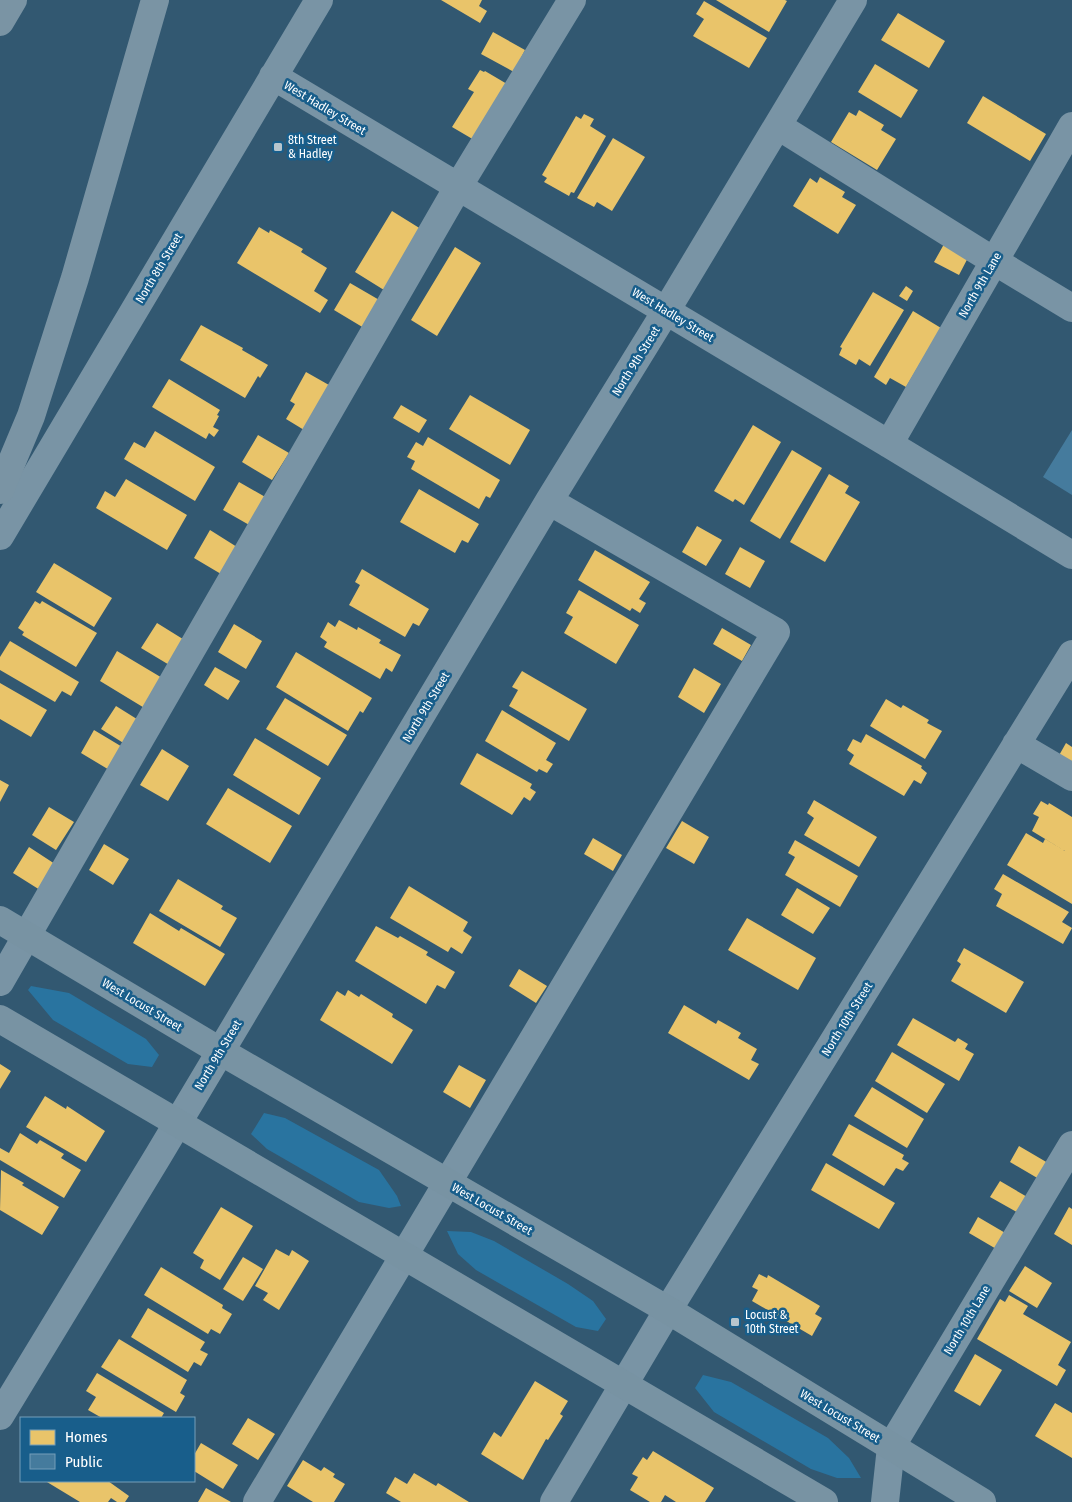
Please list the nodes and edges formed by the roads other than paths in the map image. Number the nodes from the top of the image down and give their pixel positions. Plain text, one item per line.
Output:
1 (13, 0) edge
2 (155, 0) edge
3 (319, 0) edge
4 (572, 0) edge
5 (853, 0) edge
6 (0, 22) edge
7 (273, 76) junction
8 (778, 126) junction
9 (1072, 126) edge
10 (458, 187) junction
11 (994, 261) junction
12 (1072, 308) edge
13 (666, 311) junction
14 (889, 444) junction
15 (0, 490) edge
16 (549, 500) junction
17 (0, 536) edge
18 (1072, 555) edge
19 (1072, 654) edge
20 (1016, 744) junction
21 (1072, 777) edge
22 (0, 920) edge
23 (26, 935) junction
24 (0, 982) edge
25 (0, 1019) edge
26 (220, 1052) junction
27 (177, 1124) junction
28 (1072, 1145) edge
29 (448, 1183) junction
30 (404, 1255) junction
31 (668, 1310) junction
32 (623, 1385) junction
33 (0, 1416) edge
34 (891, 1447) junction
35 (257, 1502) edge
36 (554, 1502) edge
37 (824, 1502) edge
38 (885, 1502) edge
39 (982, 1502) edge

1 - 6 highway
2 - 15 highway
3 - 7 street, North 8th Street
4 - 10 street
5 - 8 street, North 9th Street
7 - 10 street, West Hadley Street
7 - 17 street, North 8th Street
8 - 11 street
8 - 13 street, North 9th Street
9 - 11 street, North 9th Lane
10 - 13 street, West Hadley Street
10 - 23 street
11 - 12 street
11 - 14 street, North 9th Lane
13 - 14 street, West Hadley Street
13 - 16 street, North 9th Street
14 - 18 street, West Hadley Street
16 - 26 street, North 9th Street
16 - 29 street
19 - 20 street, North 10th Street
20 - 21 street
20 - 31 street, North 10th Street
22 - 23 main road, West Locust Street
23 - 24 street
23 - 26 main road, West Locust Street
25 - 27 main road
26 - 27 street, North 9th Street
26 - 29 main road, West Locust Street
27 - 30 main road
27 - 33 street, North 9th Street
28 - 34 street, North 10th Lane
29 - 30 street
29 - 31 main road, West Locust Street
30 - 32 main road
30 - 35 street
31 - 32 street, North 10th Street
31 - 34 main road, West Locust Street
32 - 36 street, North 10th Street
32 - 37 main road
34 - 38 street, North 10th Lane
34 - 39 main road, West Locust Street

